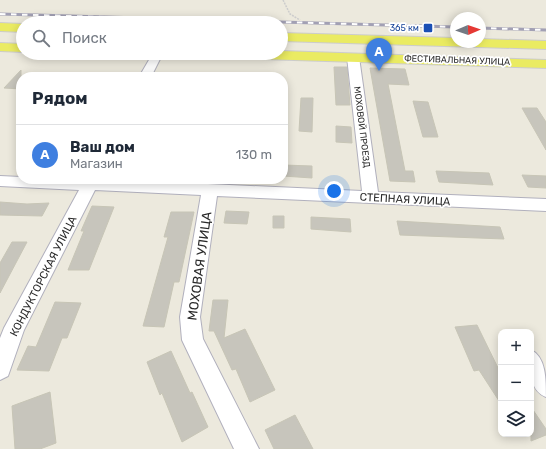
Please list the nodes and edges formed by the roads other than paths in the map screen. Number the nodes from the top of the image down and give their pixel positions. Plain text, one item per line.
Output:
1 (0, 27) edge
2 (16, 28) edge
3 (288, 37) edge
4 (311, 38) junction
5 (450, 42) edge
6 (486, 43) edge
7 (546, 44) edge
8 (0, 47) edge
9 (16, 48) edge
10 (290, 56) joint
11 (353, 57) junction
12 (154, 60) edge
13 (546, 64) edge
14 (148, 72) edge
15 (0, 181) edge
16 (16, 181) edge
17 (90, 184) edge
18 (121, 184) edge
19 (210, 190) junction
20 (371, 197) junction
21 (546, 205) edge
22 (7, 331) edge
23 (534, 365) edge
24 (0, 369) edge
25 (546, 386) edge
26 (247, 449) edge

1 - 2 main road
3 - 4 main road, ФЕСТИВАЛЬНАЯ УЛИЦА
4 - 5 main road, ФЕСТИВАЛЬНАЯ УЛИЦА
4 - 10 main road
6 - 7 main road, ФЕСТИВАЛЬНАЯ УЛИЦА
8 - 9 main road
10 - 11 main road, ФЕСТИВАЛЬНАЯ УЛИЦА
11 - 13 main road, ФЕСТИВАЛЬНАЯ УЛИЦА
11 - 20 street, МОХОВОЙ ПРОЕЗД
12 - 14 street
15 - 16 street, СТЕПНАЯ УЛИЦА
17 - 22 street, КОНДУКТОРСКАЯ УЛИЦА
18 - 19 street, СТЕПНАЯ УЛИЦА
19 - 20 street, СТЕПНАЯ УЛИЦА
19 - 26 street, МОХОВАЯ УЛИЦА
20 - 21 street, СТЕПНАЯ УЛИЦА
22 - 24 street, КОНДУКТОРСКАЯ УЛИЦА
23 - 25 street

